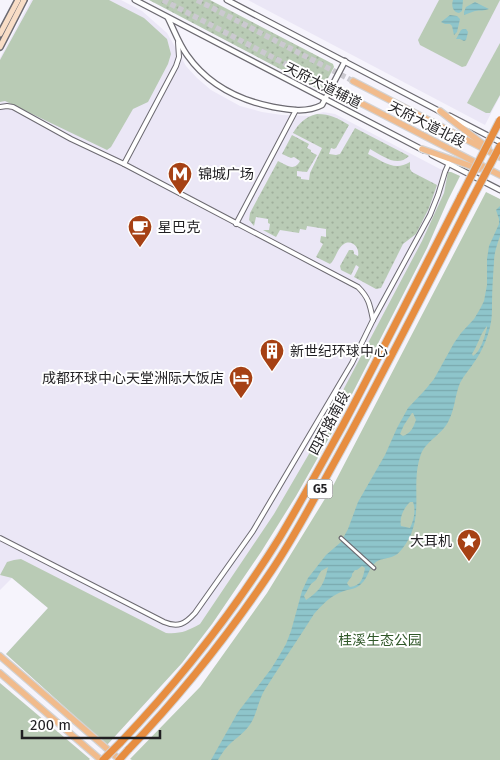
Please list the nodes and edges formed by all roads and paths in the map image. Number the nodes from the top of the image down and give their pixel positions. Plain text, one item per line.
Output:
1 (18, 0) edge
2 (24, 0) edge
3 (136, 0) edge
4 (227, 0) edge
5 (167, 17) junction
6 (0, 34) edge
7 (178, 38) junction
8 (0, 47) edge
9 (345, 61) junction
10 (353, 81) tunnel mouth
11 (346, 95) tunnel mouth
12 (325, 99) junction
13 (0, 107) edge
14 (296, 110) junction
15 (440, 111) junction
16 (500, 120) edge
17 (500, 144) edge
18 (422, 149) junction
19 (500, 157) edge
20 (449, 163) junction
21 (124, 164) junction
22 (499, 175) edge
23 (500, 190) edge
24 (236, 224) junction
25 (374, 320) junction
26 (341, 538) dead end
27 (2, 539) edge
28 (0, 546) edge
29 (374, 568) dead end
30 (0, 656) edge
31 (0, 673) edge
32 (102, 760) edge
33 (120, 760) edge

1 - 6 main road
2 - 8 main road
3 - 5 street, 天府大道辅道
4 - 9 street
5 - 7 street
5 - 12 street, 天府大道辅道
7 - 14 street
7 - 21 street
9 - 12 street
9 - 15 street
10 - 19 main road, 天府大道北段
11 - 22 main road, 天府大道北段
12 - 14 street
12 - 18 street, 天府大道辅道
13 - 21 street
14 - 24 street
15 - 17 street
15 - 19 main road
16 - 32 highway, 四环路南段 / G5, bridge
17 - 33 highway, 四环路南段 / G5, bridge
18 - 20 street, 天府大道辅道
18 - 22 main road
20 - 23 street, 天府大道辅道
20 - 25 street
21 - 24 street
24 - 25 street
25 - 27 street
26 - 29 street
27 - 28 street
30 - 33 main road
31 - 32 main road

